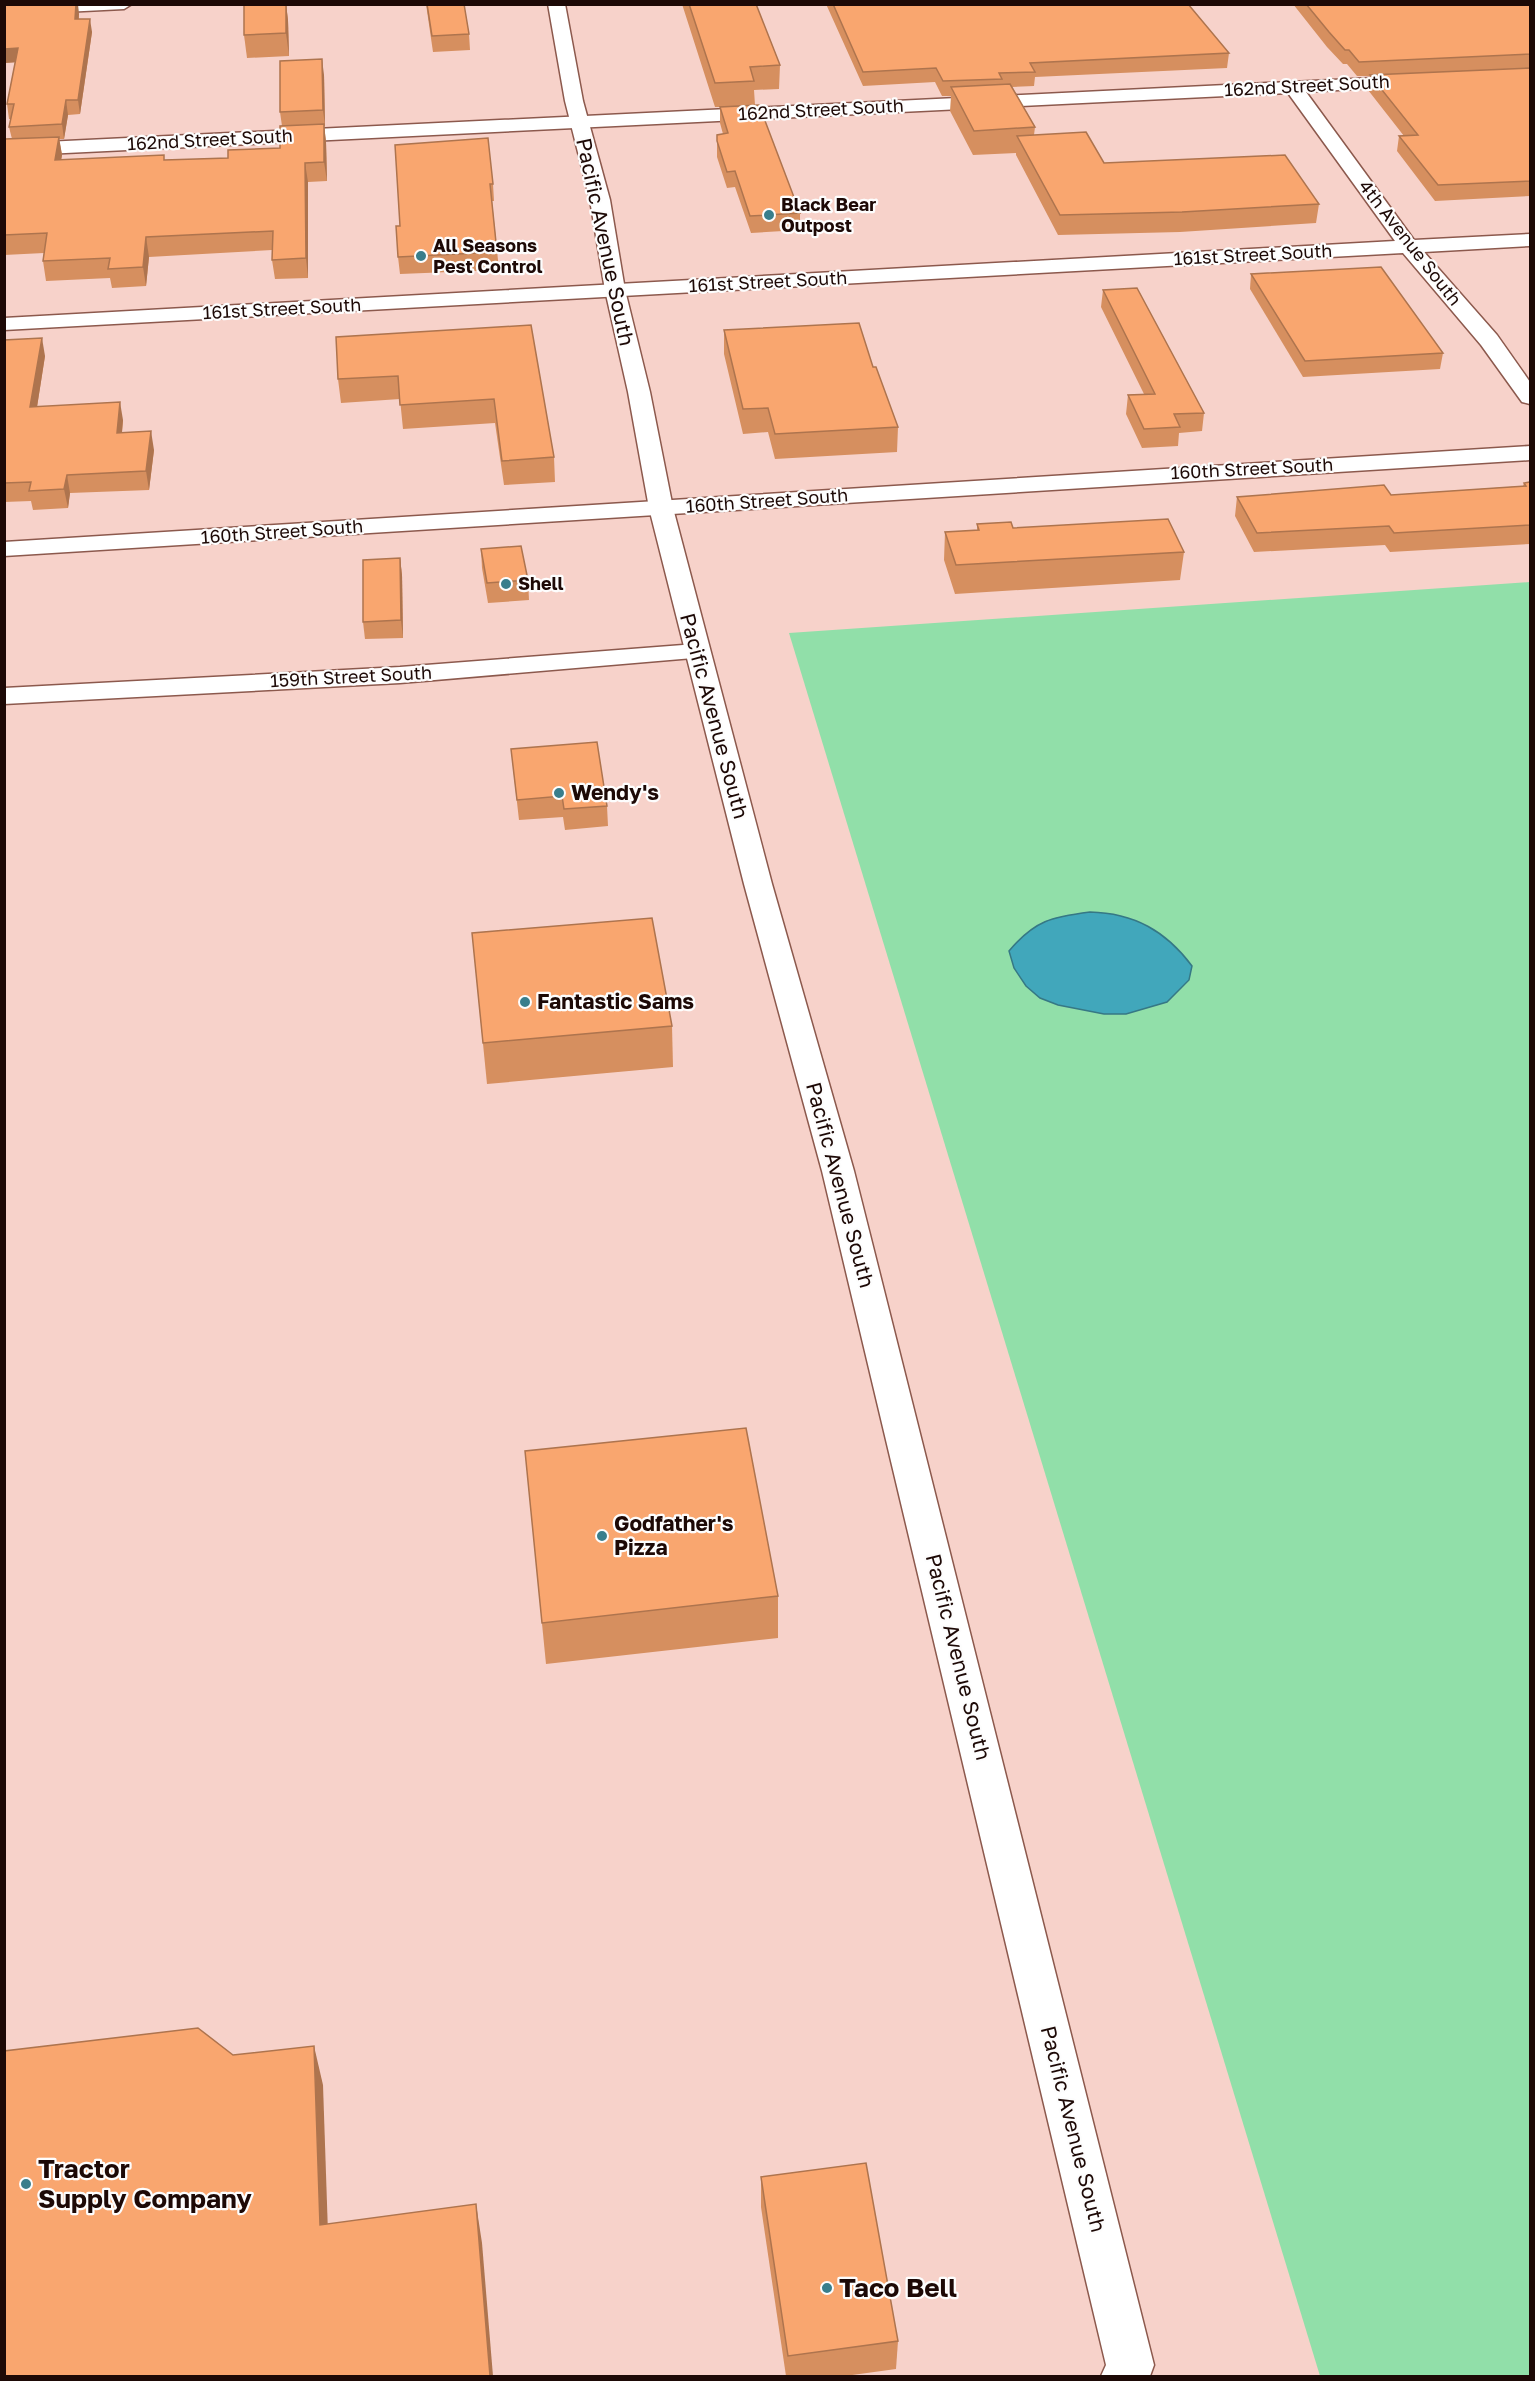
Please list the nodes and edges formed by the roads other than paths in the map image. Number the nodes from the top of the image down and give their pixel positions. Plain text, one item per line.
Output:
1 (124, 4) edge
2 (556, 4) edge
3 (4, 10) edge
4 (1436, 80) edge
5 (1293, 87) junction
6 (579, 121) junction
7 (4, 150) edge
8 (1530, 240) edge
9 (1409, 247) junction
10 (615, 291) junction
11 (4, 324) edge
12 (1530, 398) edge
13 (1530, 453) edge
14 (661, 508) junction
15 (4, 549) edge
16 (696, 652) junction
17 (4, 696) edge
18 (1132, 2373) edge

1 - 3 street
2 - 6 street, Pacific Avenue South
4 - 5 street, 162nd Street South
5 - 6 street, 162nd Street South
5 - 9 street, 4th Avenue South
6 - 7 street, 162nd Street South
6 - 10 street, Pacific Avenue South
8 - 9 street, 161st Street South
9 - 10 street, 161st Street South
9 - 12 street, 4th Avenue South
10 - 11 street, 161st Street South
10 - 14 street, Pacific Avenue South
13 - 14 street, 160th Street South
14 - 15 street, 160th Street South
14 - 16 street, Pacific Avenue South
16 - 17 street, 159th Street South
16 - 18 street, Pacific Avenue South

